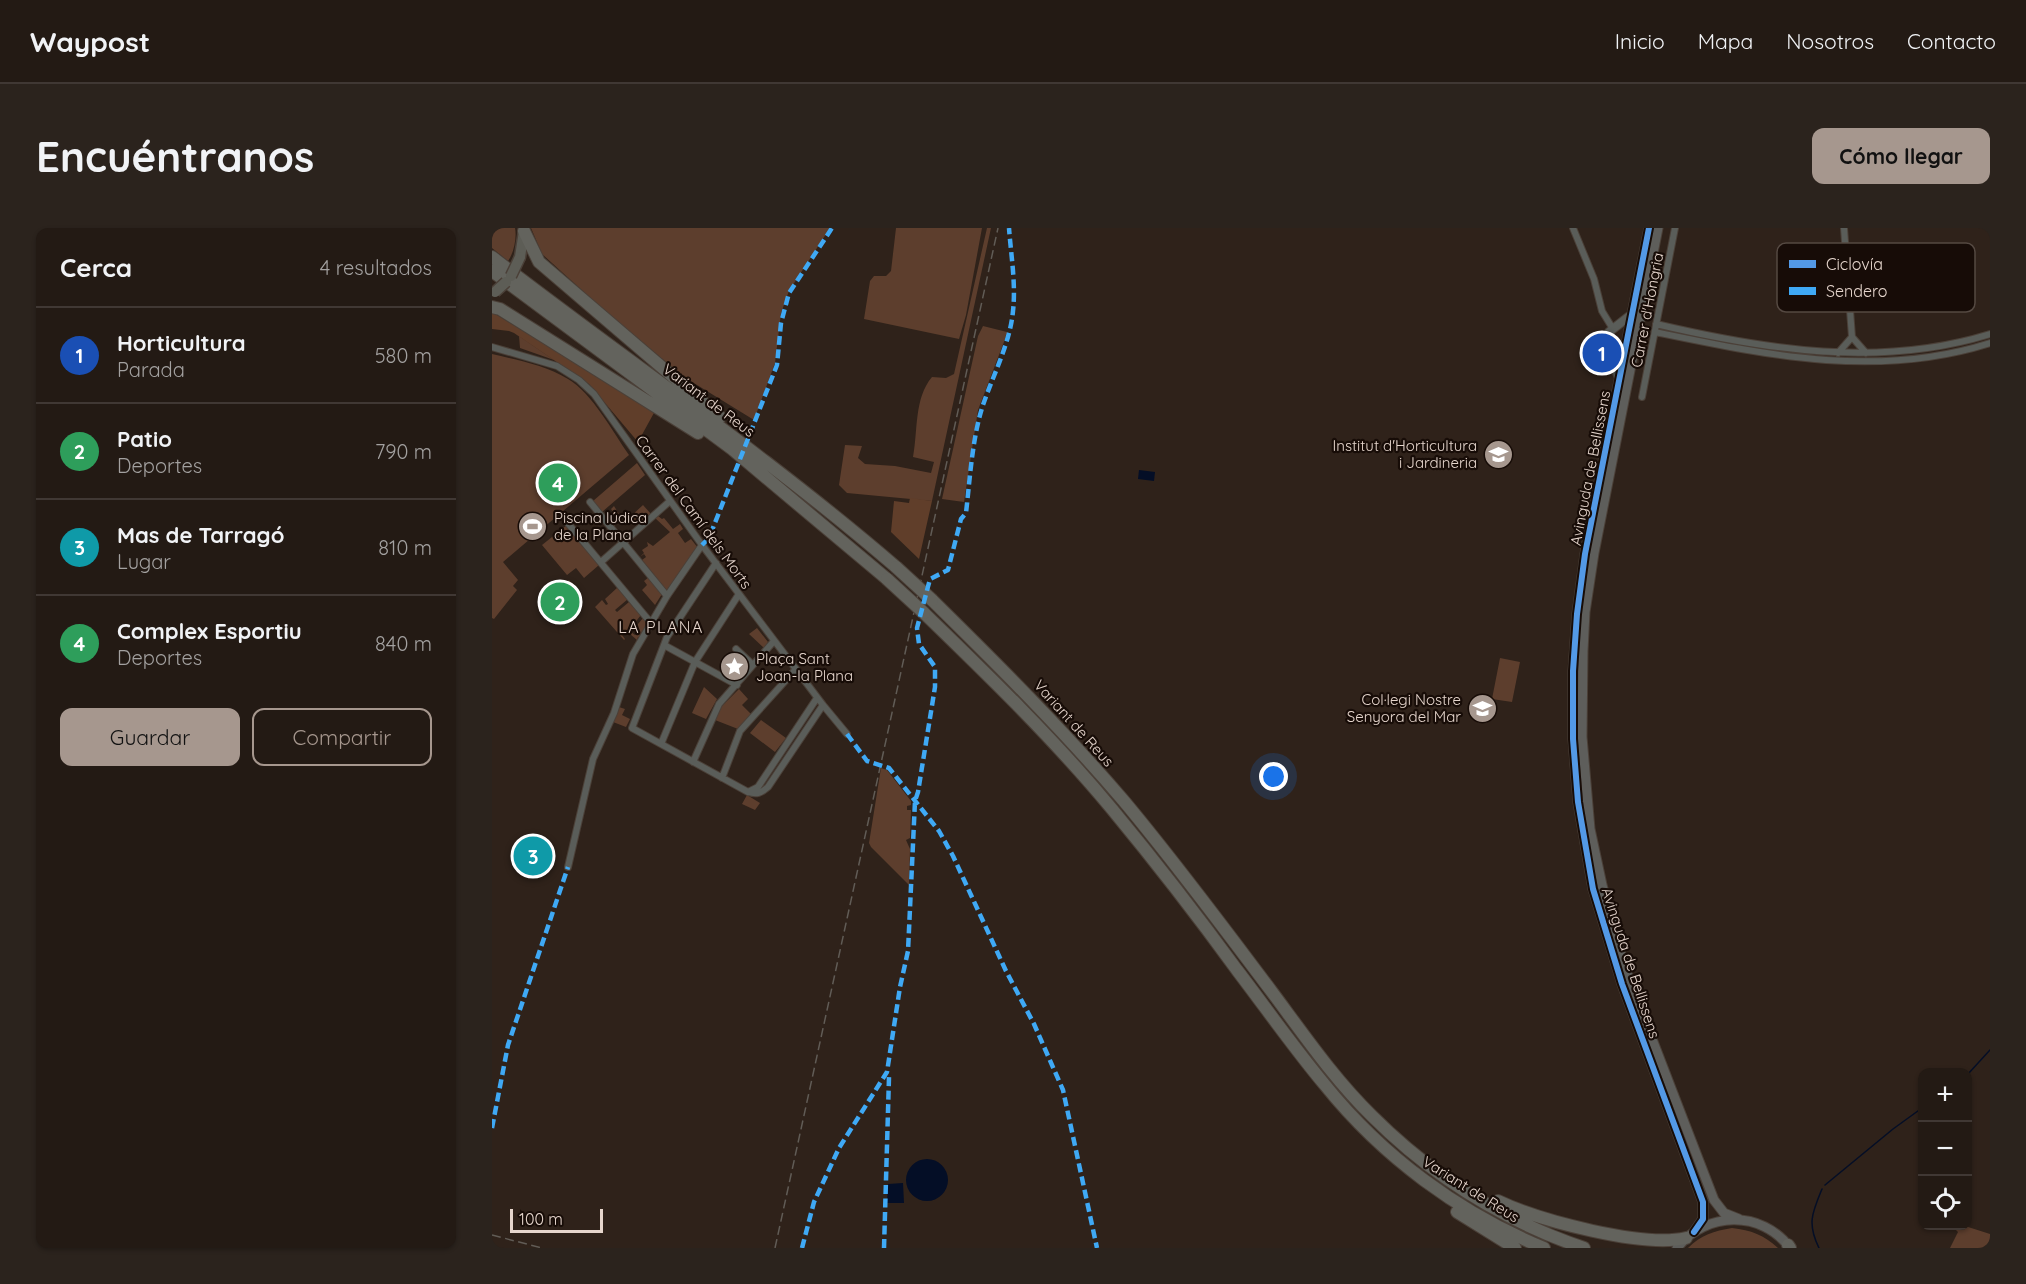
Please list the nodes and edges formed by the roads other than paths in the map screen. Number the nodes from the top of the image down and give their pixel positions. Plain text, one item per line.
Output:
1 (1574, 228) edge
2 (1649, 228) edge
3 (1658, 228) edge
4 (1675, 228) edge
5 (1844, 228) edge
6 (523, 230) edge
7 (1845, 243) edge
8 (492, 257) edge
9 (492, 271) edge
10 (494, 293) edge
11 (492, 307) edge
12 (1850, 312) edge
13 (1632, 314) junction
14 (1656, 324) junction
15 (1613, 329) junction
16 (1655, 332) junction
17 (1990, 334) edge
18 (1852, 337) junction
19 (1990, 343) edge
20 (492, 347) edge
21 (1838, 353) junction
22 (1867, 353) junction
23 (1620, 380) junction
24 (1642, 397) dead end
25 (765, 468) junction
26 (670, 501) junction
27 (590, 502) dead end
28 (567, 521) dead end
29 (623, 542) junction
30 (702, 545) junction
31 (601, 562) junction
32 (716, 563) junction
33 (739, 594) junction
34 (667, 596) junction
35 (651, 623) junction
36 (774, 641) junction
37 (664, 645) junction
38 (736, 649) dead end
39 (695, 662) junction
40 (753, 665) junction
41 (796, 669) junction
42 (736, 685) junction
43 (817, 698) junction
44 (823, 705) junction
45 (847, 734) dead end
46 (661, 744) junction
47 (693, 762) junction
48 (722, 778) junction
49 (760, 790) junction
50 (568, 867) dead end
51 (1365, 1129) junction
52 (1396, 1139) junction
53 (1739, 1219) junction
54 (1690, 1235) junction
55 (1789, 1247) edge
56 (1515, 1248) edge
57 (1544, 1248) edge
58 (1584, 1248) edge
59 (1677, 1248) edge

1 - 15 street
2 - 13 main road, Avinguda de Bellissens
3 - 53 main road, Avinguda de Bellissens
4 - 14 street, Carrer d'Hongria
5 - 7 street
6 - 10 main road, bridge
6 - 25 highway
8 - 25 highway, Variant de Reus
9 - 25 highway, Variant de Reus
11 - 25 highway
12 - 18 street
13 - 15 street
13 - 23 main road, Avinguda de Bellissens
14 - 16 street, Carrer d'Hongria
14 - 21 street
15 - 23 street
16 - 19 street
16 - 24 street, Carrer d'Hongria
17 - 22 street
18 - 21 street
18 - 22 street
20 - 26 street, Carrer del Camí dels Morts
21 - 22 street
23 - 54 main road, Avinguda de Bellissens
25 - 51 highway, Variant de Reus, bridge
25 - 52 highway, Variant de Reus, bridge
26 - 29 street
26 - 30 street, Carrer del Camí dels Morts
27 - 29 street
28 - 31 street
29 - 31 street
29 - 34 street
30 - 32 street, Carrer del Camí dels Morts
30 - 34 street
31 - 35 street
32 - 33 street, Carrer del Camí dels Morts
32 - 37 street
33 - 36 street, Carrer del Camí dels Morts
33 - 39 street
34 - 35 street
35 - 50 street
36 - 40 street
36 - 41 street, Carrer del Camí dels Morts
37 - 39 street
37 - 46 street
38 - 40 street
39 - 42 street
39 - 46 street
40 - 42 street
41 - 43 street, Carrer del Camí dels Morts
41 - 48 street
42 - 47 street
43 - 44 street, Carrer del Camí dels Morts
43 - 49 street
44 - 45 street, Carrer del Camí dels Morts
44 - 49 street
46 - 47 street
47 - 48 street
48 - 49 street
51 - 56 highway
51 - 57 highway, Variant de Reus
52 - 54 highway
52 - 58 highway, Variant de Reus
53 - 54 main road
53 - 55 main road
54 - 59 main road

